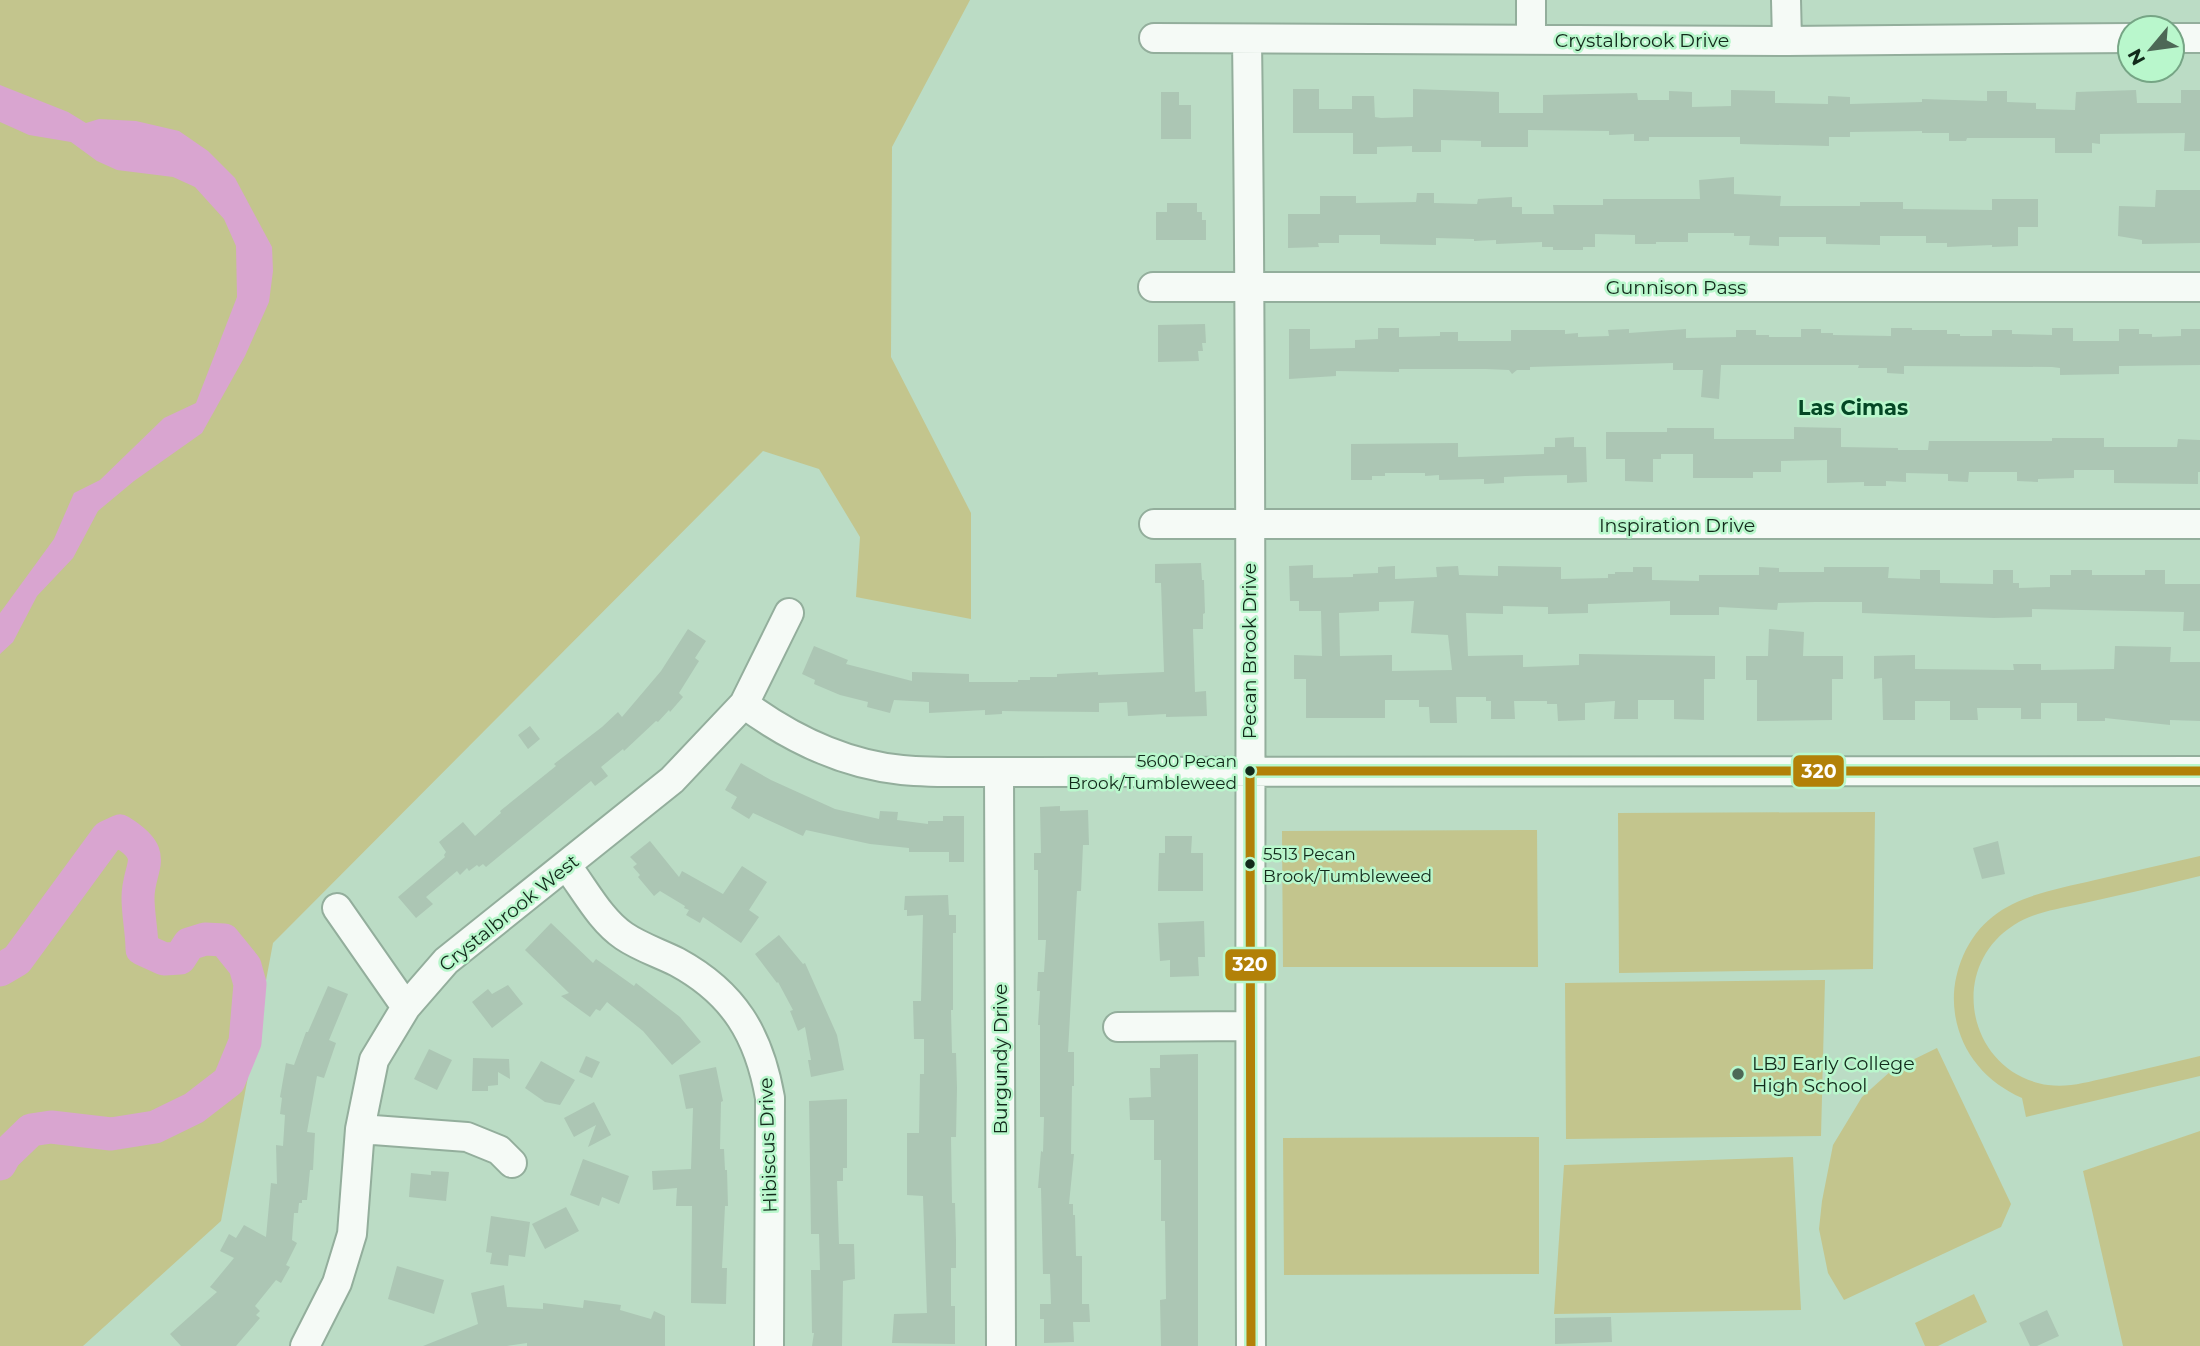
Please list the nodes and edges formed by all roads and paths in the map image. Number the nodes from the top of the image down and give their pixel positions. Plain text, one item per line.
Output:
1 (1531, 0) edge
2 (1786, 0) edge
3 (1154, 38) dead end
4 (2116, 38) edge
5 (1247, 40) junction
6 (1531, 40) junction
7 (1787, 41) junction
8 (1153, 287) dead end
9 (2200, 287) edge
10 (1251, 288) junction
11 (1154, 524) dead end
12 (1249, 524) junction
13 (2200, 524) edge
14 (789, 613) dead end
15 (744, 704) junction
16 (1250, 771) junction
17 (2200, 771) edge
18 (999, 772) junction
19 (566, 865) junction
20 (337, 908) dead end
21 (406, 1007) junction
22 (1250, 1026) junction
23 (1118, 1027) dead end
24 (360, 1129) junction
25 (512, 1163) dead end
26 (305, 1346) edge
27 (769, 1346) edge
28 (1001, 1346) edge
29 (1251, 1346) edge

1 - 6 street
2 - 7 street
3 - 5 street, Crystalbrook Drive
4 - 7 street, Crystalbrook Drive
5 - 6 street, Crystalbrook Drive
5 - 10 street, Pecan Brook Drive
6 - 7 street, Crystalbrook Drive
8 - 10 street, Gunnison Pass
9 - 10 street, Gunnison Pass
10 - 12 street, Pecan Brook Drive
11 - 12 street, Inspiration Drive
12 - 13 street, Inspiration Drive
12 - 16 street, Pecan Brook Drive
14 - 15 street, Crystalbrook West
15 - 18 street
15 - 19 street, Crystalbrook West
16 - 17 street
16 - 18 street
16 - 22 street, Pecan Brook Drive
18 - 28 street, Burgundy Drive
19 - 21 street, Crystalbrook West
19 - 27 street, Hibiscus Drive
20 - 21 street
21 - 24 street, Crystalbrook West
22 - 23 street
22 - 29 street, Pecan Brook Drive
24 - 25 street
24 - 26 street, Crystalbrook West

